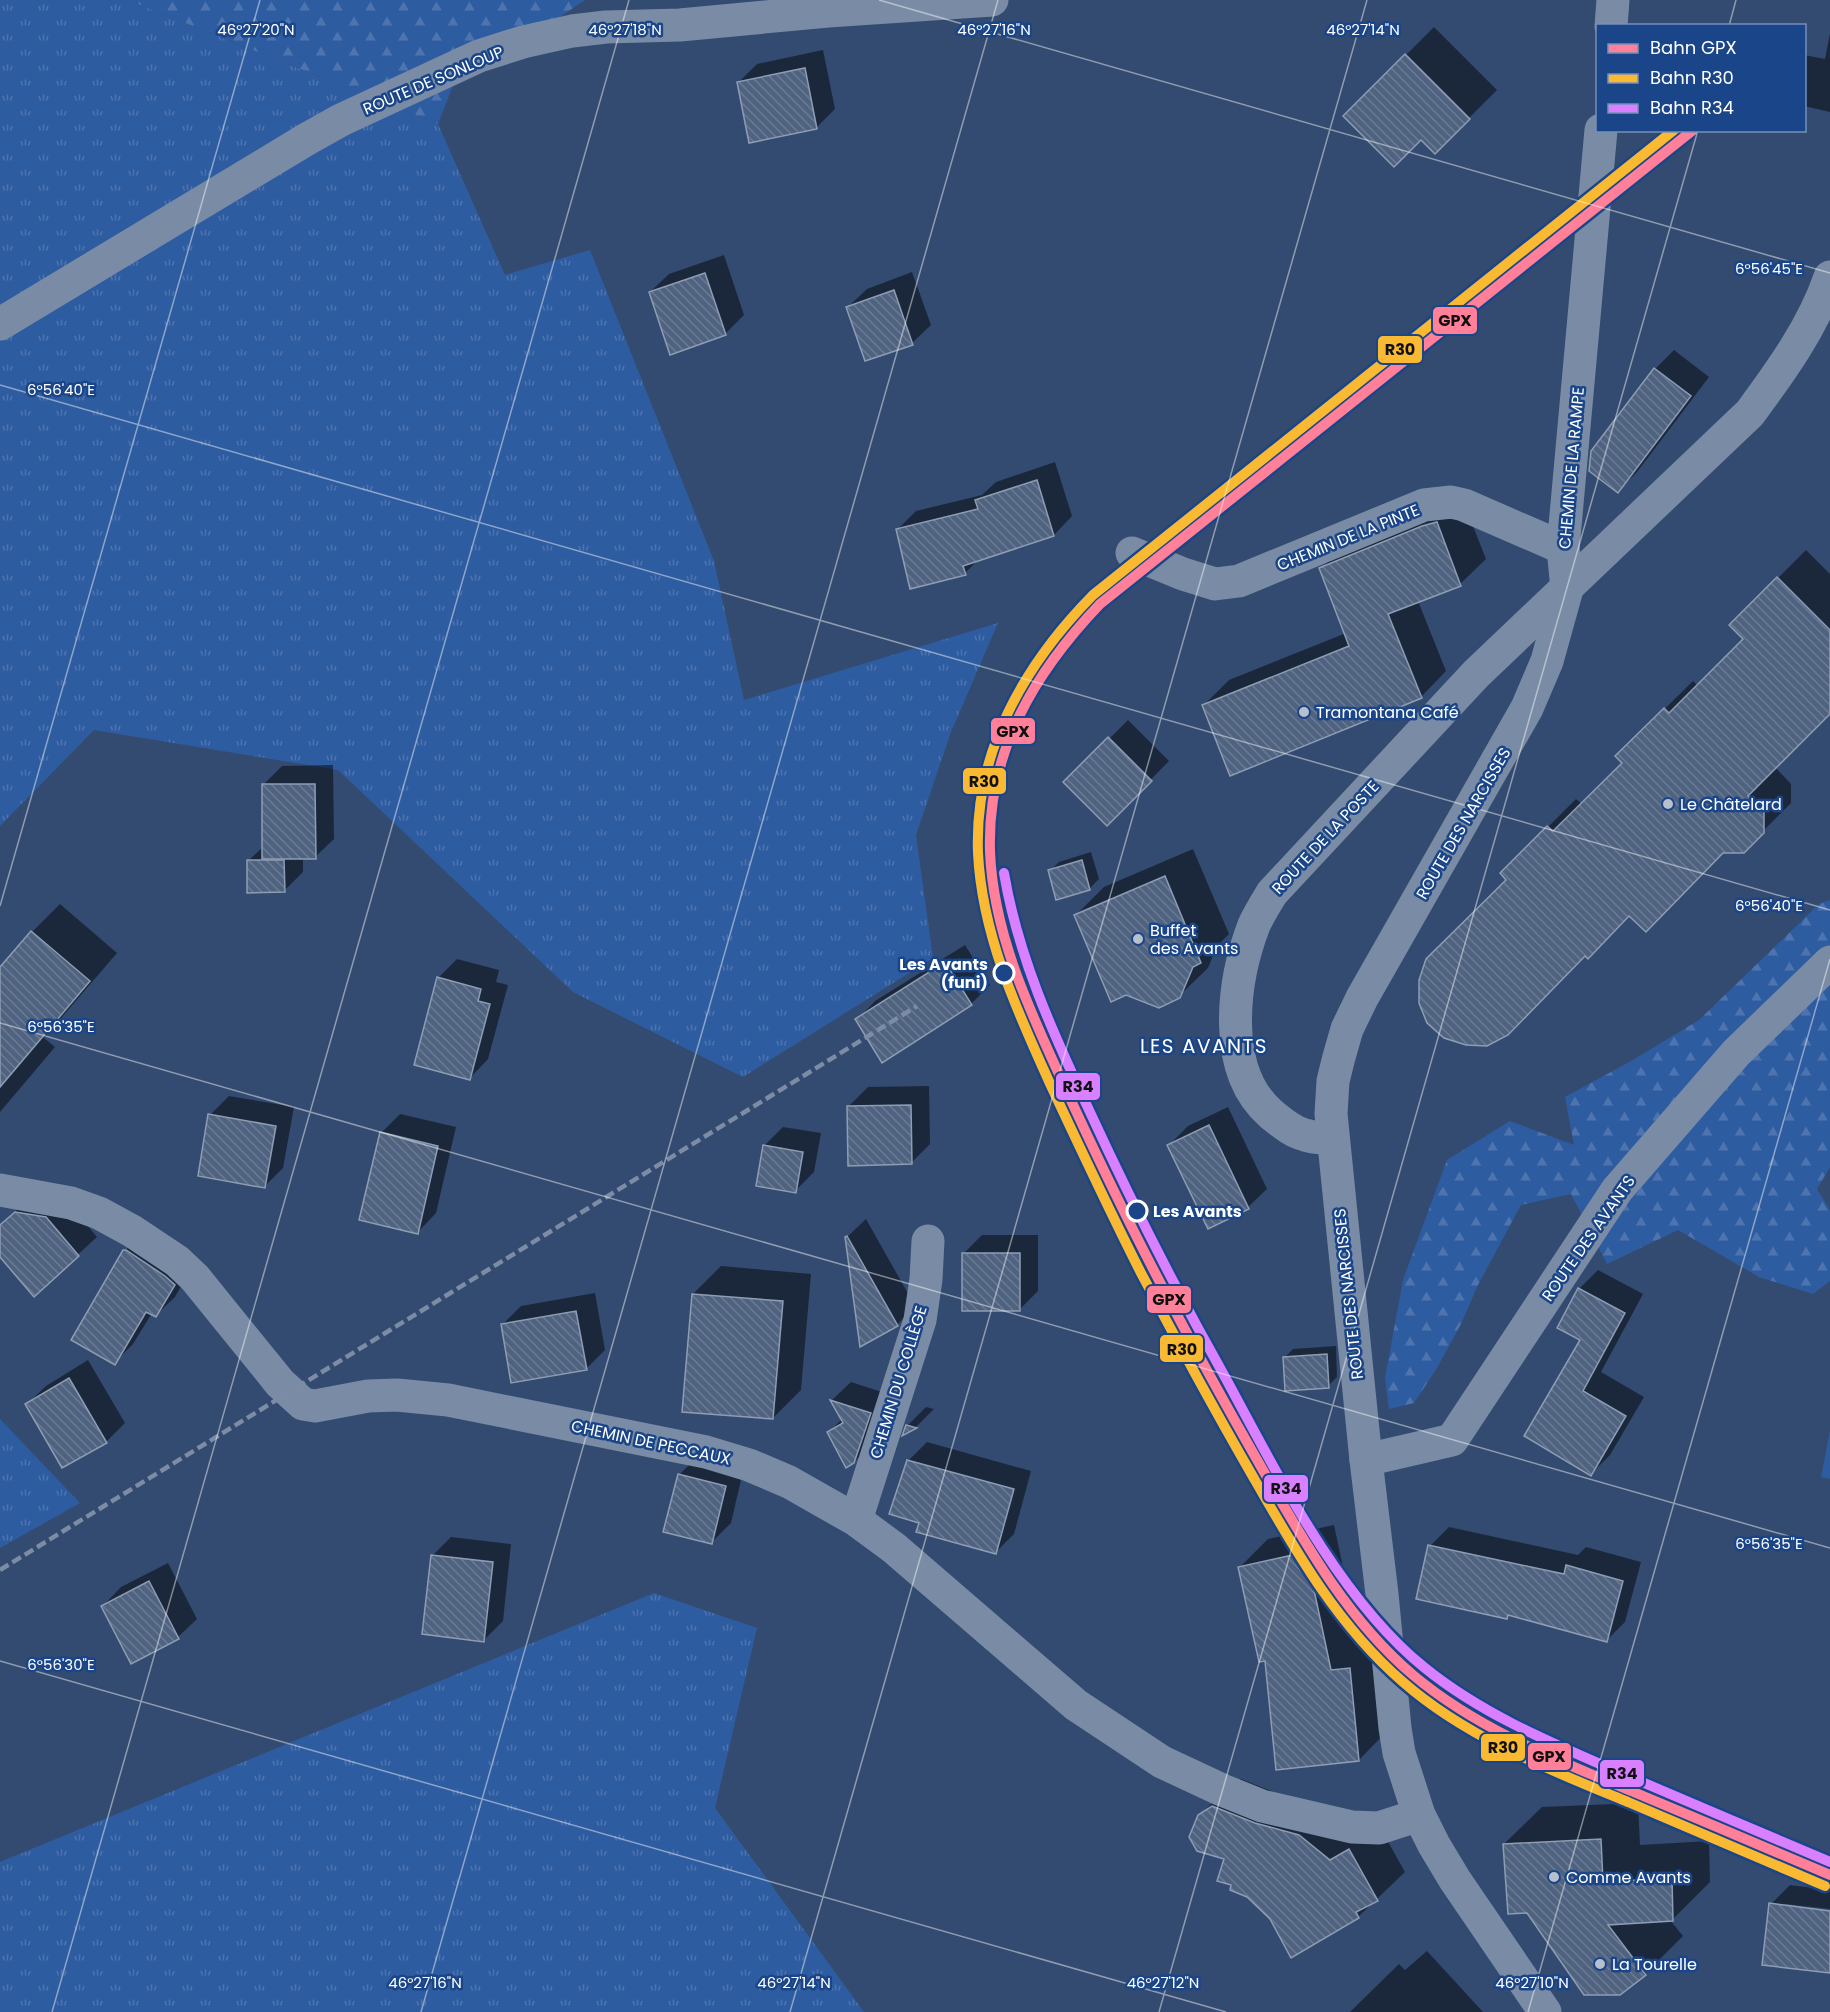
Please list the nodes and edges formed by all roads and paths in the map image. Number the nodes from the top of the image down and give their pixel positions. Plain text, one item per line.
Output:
1 (992, 0) edge
2 (1613, 0) edge
3 (1611, 24) edge
4 (1601, 132) edge
5 (1830, 277) edge
6 (0, 324) edge
7 (1563, 548) junction
8 (1132, 553) dead end
9 (1567, 589) junction
10 (1830, 962) edge
11 (1332, 1139) junction
12 (0, 1190) edge
13 (928, 1241) dead end
14 (1366, 1460) junction
15 (856, 1520) junction
16 (1419, 1815) junction
17 (1545, 2012) edge

1 - 6 street, ROUTE DE SONLOUP
2 - 3 street
4 - 7 street, CHEMIN DE LA RAMPE
5 - 9 street, CHEMIN DE LA RAMPE
7 - 8 street, CHEMIN DE LA PINTE
7 - 9 street, CHEMIN DE LA RAMPE
9 - 11 street, ROUTE DES NARCISSES
9 - 11 street, ROUTE DE LA POSTE
10 - 14 street, ROUTE DES AVANTS
11 - 14 street, ROUTE DES NARCISSES
12 - 15 street, CHEMIN DE PECCAUX
13 - 15 street, CHEMIN DU COLLÈGE
14 - 16 street, ROUTE DES NARCISSES
15 - 16 street, CHEMIN DE PECCAUX
16 - 17 street, ROUTE DES NARCISSES

